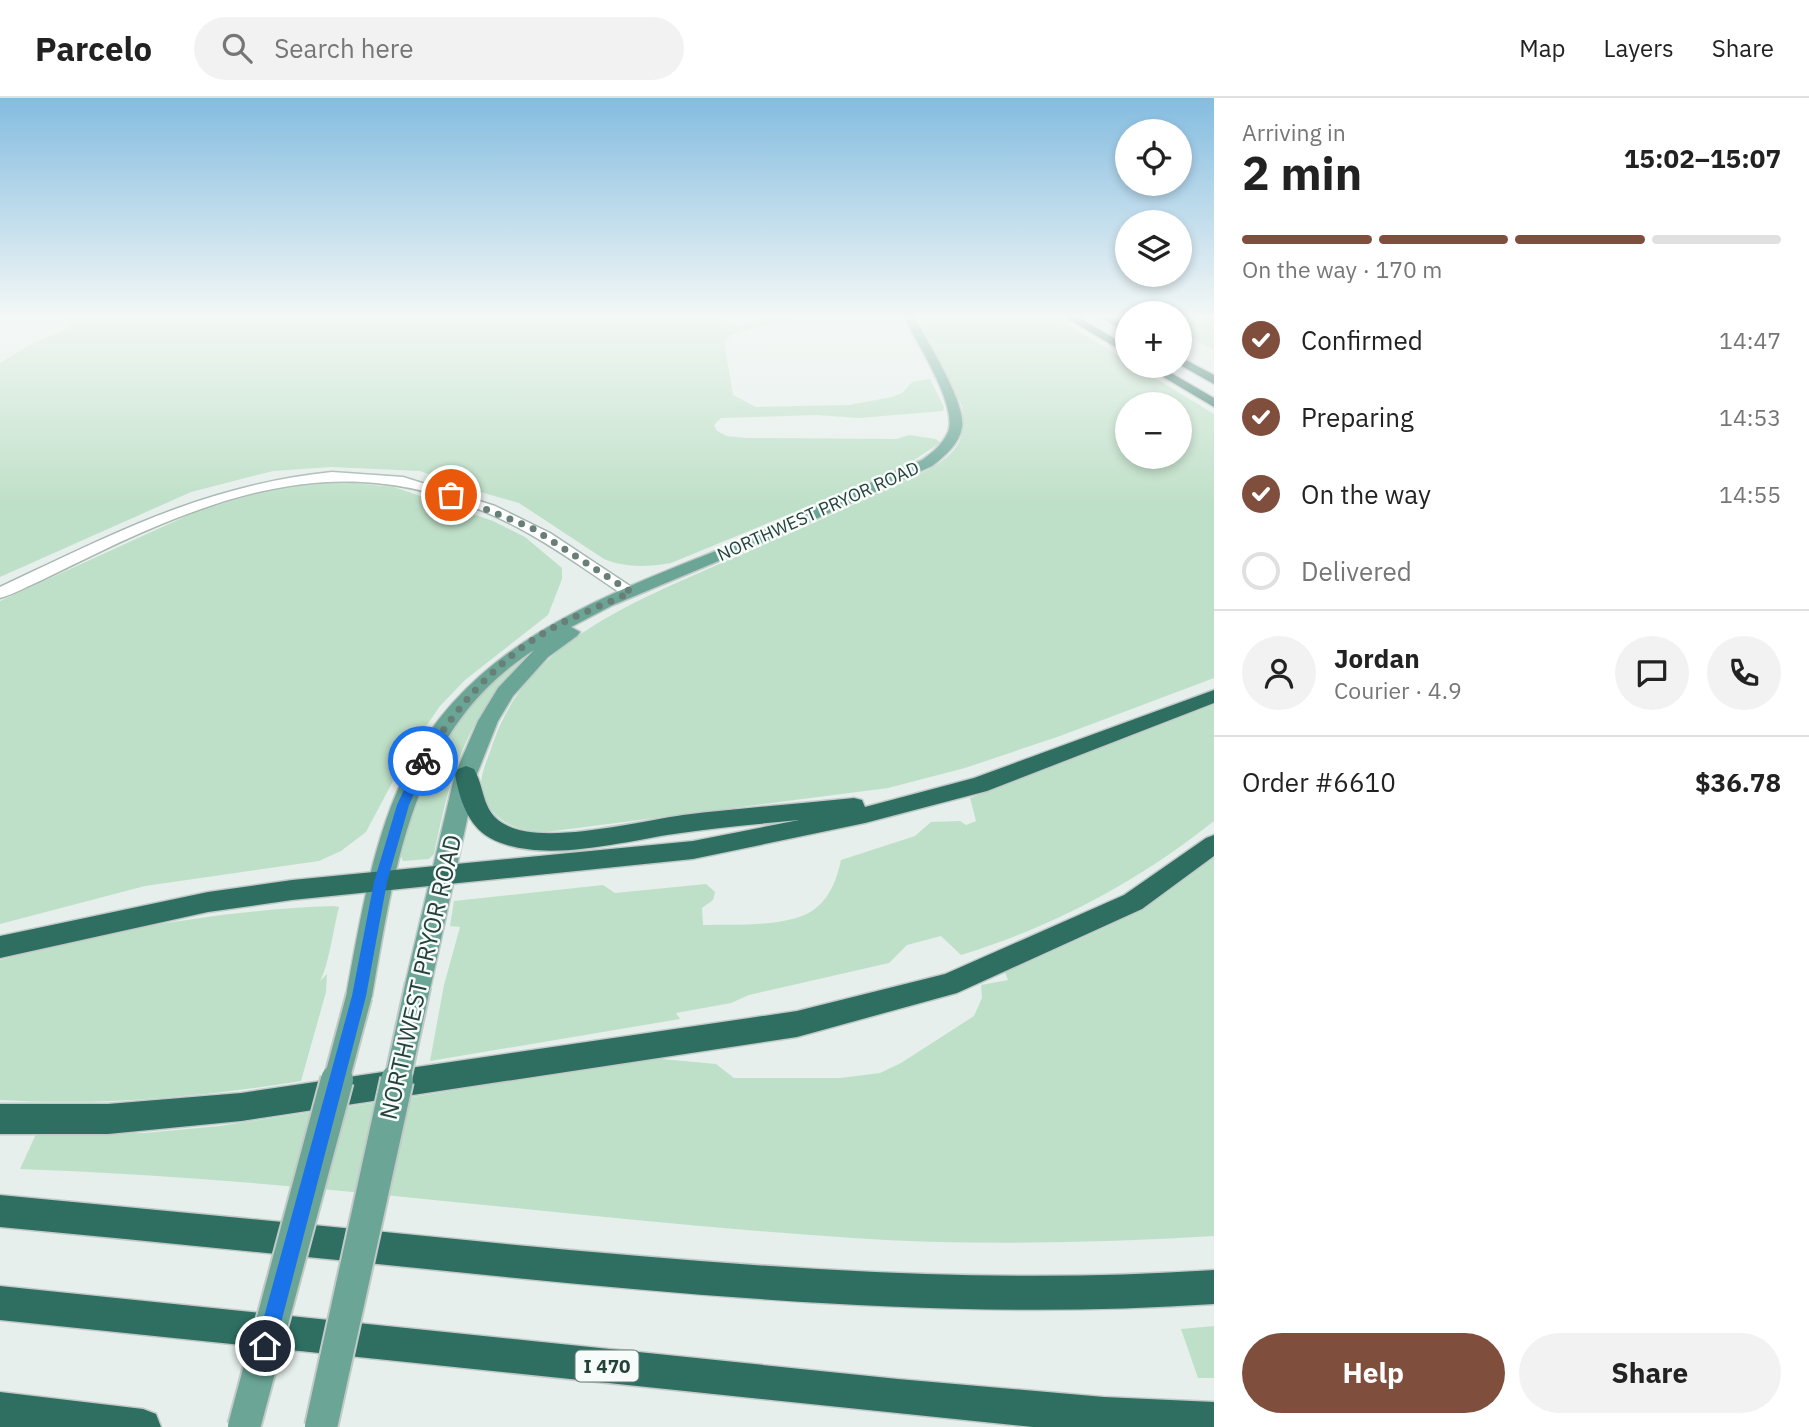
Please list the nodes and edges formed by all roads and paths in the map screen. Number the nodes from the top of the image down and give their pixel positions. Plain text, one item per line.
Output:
1 (940, 379) edge
2 (1173, 379) edge
3 (1214, 404) edge
4 (631, 592) junction
5 (0, 593) edge
6 (1214, 696) edge
7 (466, 774) junction
8 (933, 797) junction
9 (1214, 844) edge
10 (443, 877) junction
11 (381, 882) junction
12 (0, 947) edge
13 (0, 1119) edge
14 (0, 1211) edge
15 (1214, 1287) edge
16 (0, 1303) edge
17 (0, 1410) edge
18 (1214, 1420) edge
19 (142, 1427) edge
20 (244, 1427) edge
21 (321, 1427) edge

1 - 4 main road, NORTHWEST PRYOR ROAD
2 - 3 highway
4 - 5 street
4 - 7 main road, NORTHWEST PRYOR ROAD
4 - 11 main road, NORTHWEST PRYOR ROAD
6 - 8 highway
7 - 8 highway
7 - 10 main road, NORTHWEST PRYOR ROAD
8 - 10 highway
9 - 13 highway
10 - 11 highway
10 - 21 main road, NORTHWEST PRYOR ROAD, bridge
11 - 12 highway
11 - 20 main road, NORTHWEST PRYOR ROAD, bridge
14 - 15 highway
16 - 18 highway, I 470
17 - 19 highway

